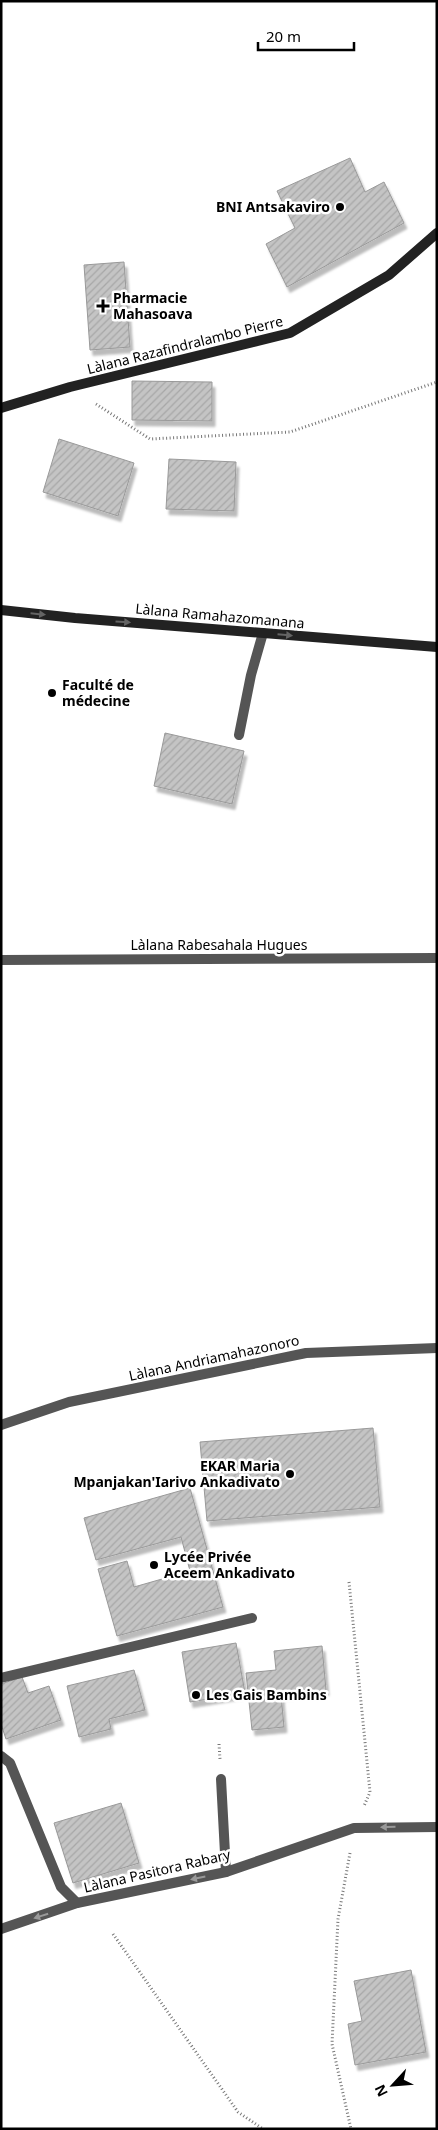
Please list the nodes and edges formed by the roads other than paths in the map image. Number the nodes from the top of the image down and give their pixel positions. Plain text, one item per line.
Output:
1 (437, 233) edge
2 (1, 408) edge
3 (1, 610) edge
4 (263, 633) junction
5 (437, 647) edge
6 (239, 736) dead end
7 (437, 958) edge
8 (1, 960) edge
9 (437, 1348) edge
10 (1, 1425) edge
11 (252, 1618) dead end
12 (1, 1678) edge
13 (1, 1756) edge
14 (220, 1779) dead end
15 (437, 1827) edge
16 (226, 1872) junction
17 (78, 1903) junction
18 (1, 1929) edge

1 - 2 main road, Làlana Razafindralambo Pierre
3 -> 4 main road, Làlana Ramahazomanana
4 -> 5 main road, Làlana Ramahazomanana
4 - 6 street
7 - 8 street, Làlana Rabesahala Hugues
9 - 10 street, Làlana Andriamahazonoro
11 - 12 street
13 - 17 street
14 - 16 street
15 -> 16 street, Làlana Pasitora Rabary
16 -> 17 street, Làlana Pasitora Rabary
17 -> 18 street, Làlana Pasitora Rabary

